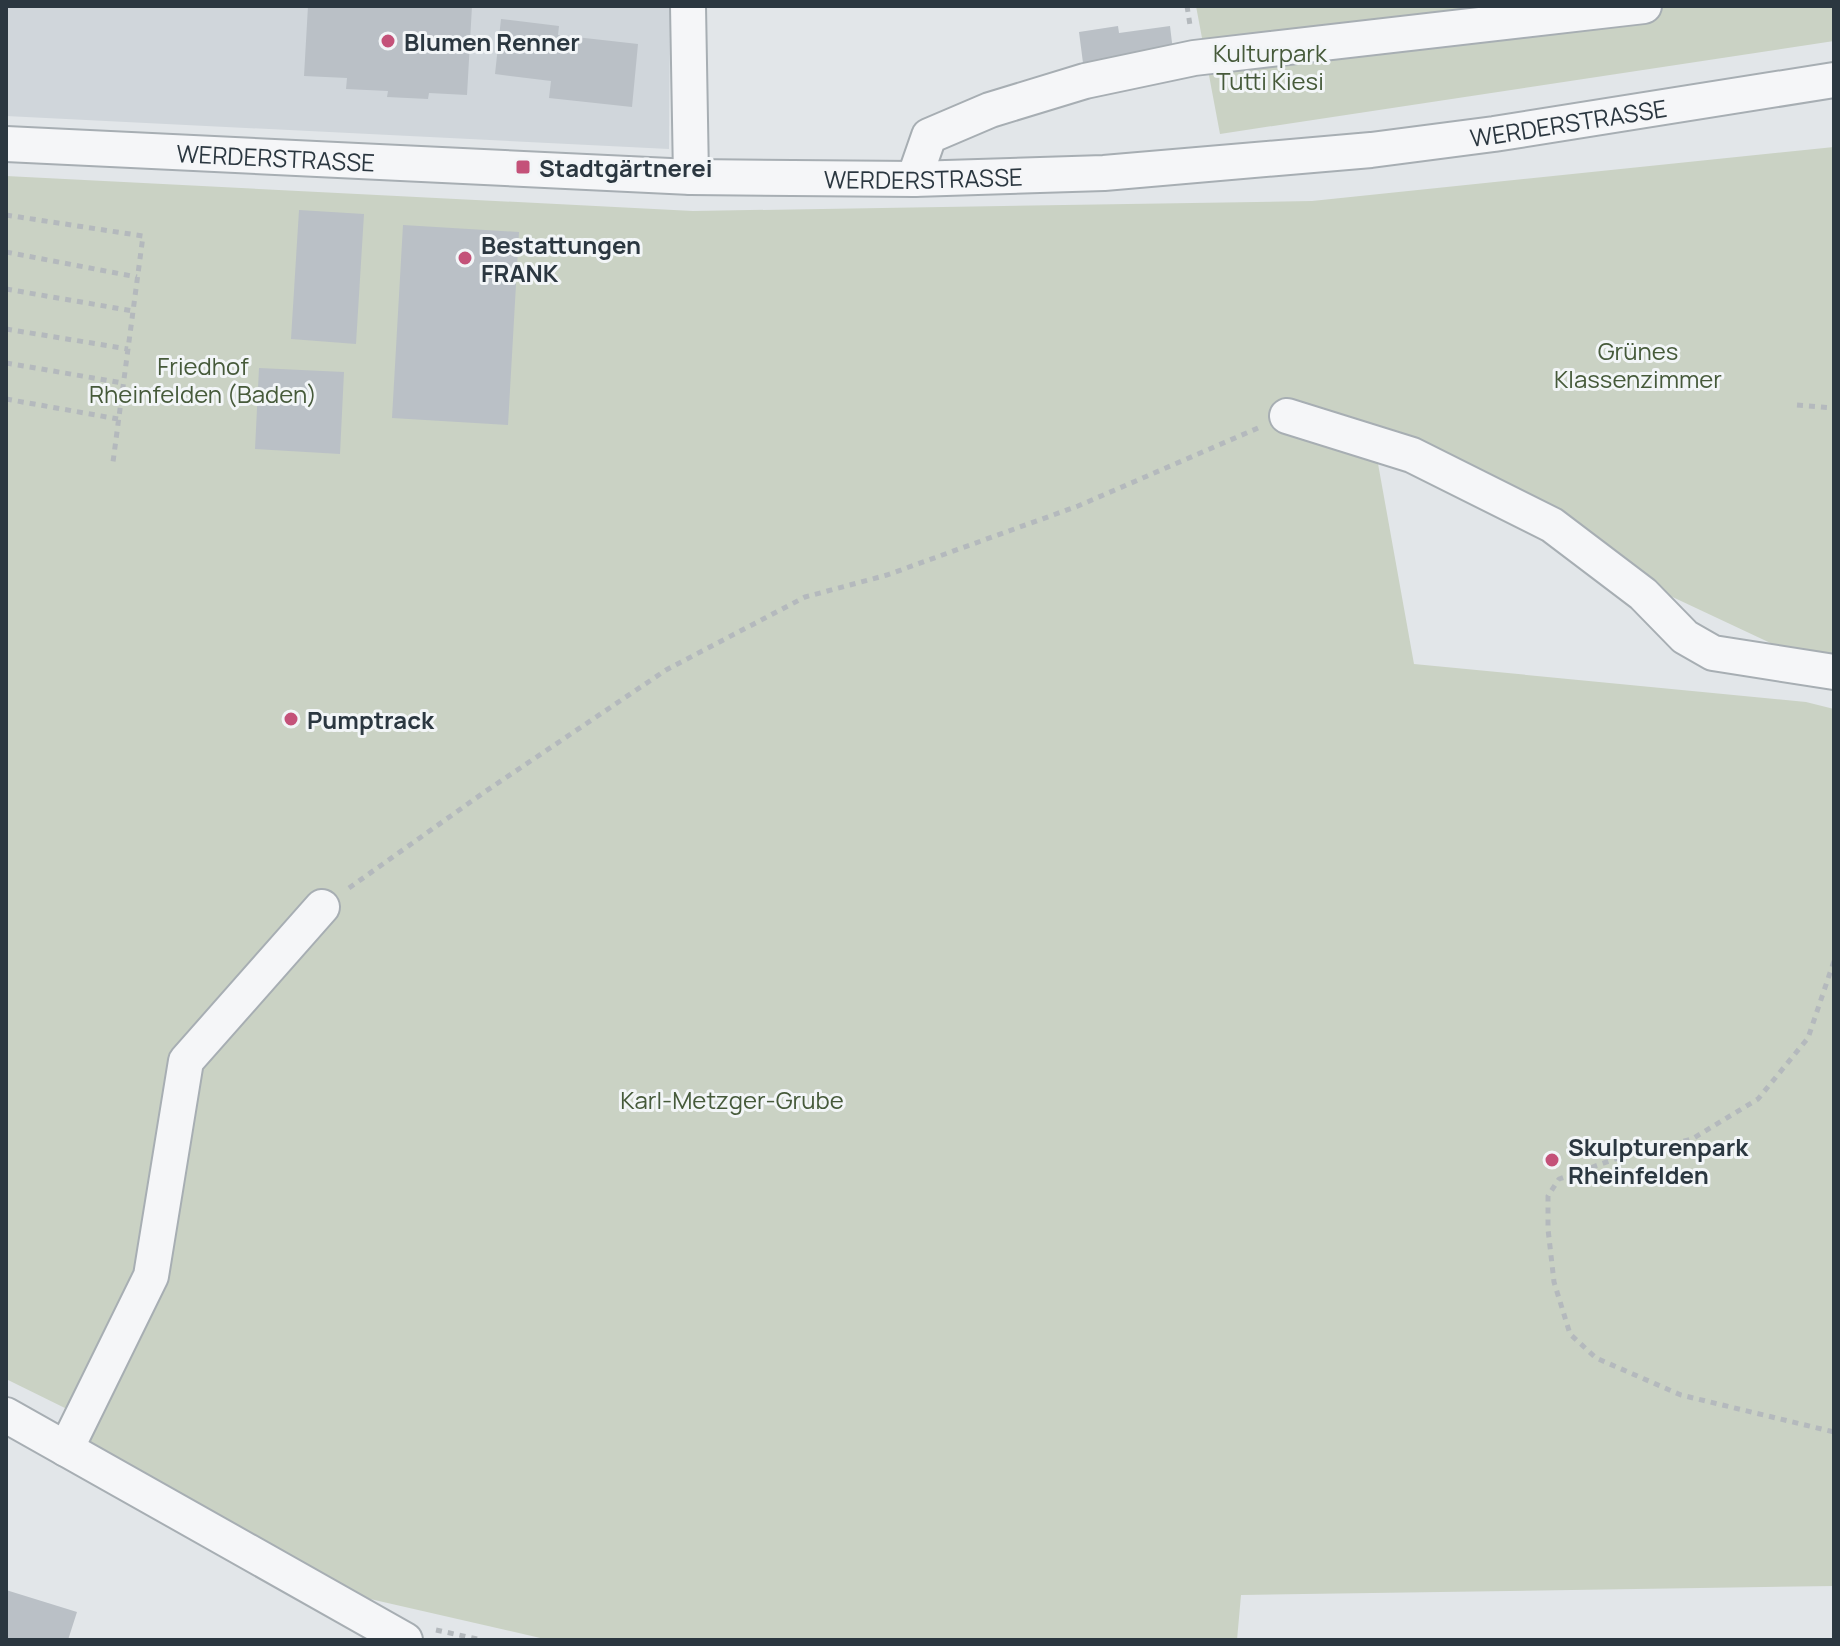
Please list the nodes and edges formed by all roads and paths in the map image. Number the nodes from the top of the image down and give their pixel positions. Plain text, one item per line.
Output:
1 (688, 6) edge
2 (1644, 6) edge
3 (1834, 80) edge
4 (6, 144) edge
5 (691, 177) junction
6 (914, 179) junction
7 (6, 215) edge
8 (6, 252) edge
9 (137, 277) junction
10 (6, 289) edge
11 (133, 311) junction
12 (6, 329) edge
13 (128, 349) junction
14 (6, 363) edge
15 (123, 383) junction
16 (6, 399) edge
17 (1797, 405) dead end
18 (1834, 408) edge
19 (1287, 416) joint
20 (118, 419) junction
21 (113, 462) dead end
22 (1834, 672) edge
23 (322, 907) joint
24 (1834, 961) edge
25 (6, 1415) edge
26 (1834, 1432) edge
27 (66, 1449) junction
28 (405, 1640) edge

1 - 5 street
2 - 6 street
3 - 6 street, WERDERSTRASSE
4 - 5 street, WERDERSTRASSE
5 - 6 street, WERDERSTRASSE
7 - 9 path
8 - 9 path
9 - 11 path
10 - 11 path
11 - 13 path
12 - 13 path
13 - 15 path
14 - 15 path
15 - 20 path
16 - 20 path
17 - 18 path
19 - 22 street
19 - 23 path
20 - 21 path
23 - 27 street
24 - 26 path
25 - 27 street
27 - 28 street

